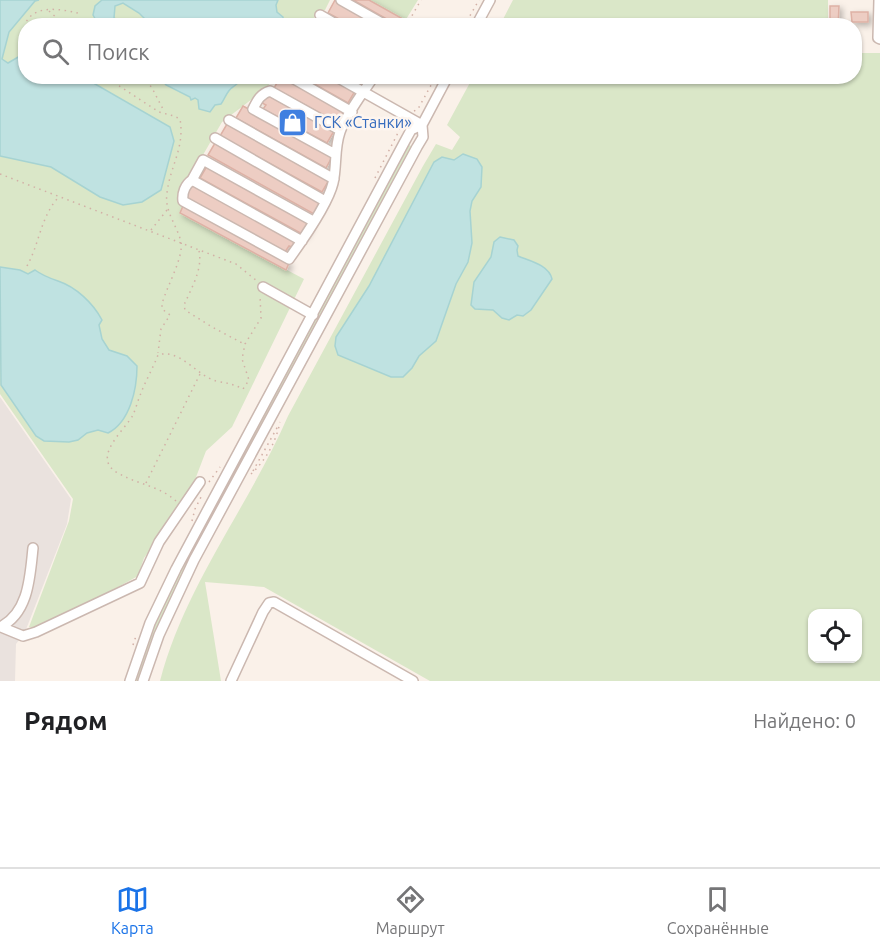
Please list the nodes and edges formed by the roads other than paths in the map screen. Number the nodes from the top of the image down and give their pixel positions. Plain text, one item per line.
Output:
1 (341, 0) edge
2 (490, 0) edge
3 (879, 0) edge
4 (320, 15) dead end
5 (325, 18) edge
6 (373, 18) edge
7 (480, 18) edge
8 (880, 39) edge
9 (303, 84) edge
10 (350, 84) edge
11 (369, 84) edge
12 (444, 84) edge
13 (364, 92) junction
14 (352, 112) junction
15 (229, 120) dead end
16 (422, 125) junction
17 (340, 130) junction
18 (215, 138) dead end
19 (335, 154) junction
20 (334, 179) junction
21 (192, 180) junction
22 (325, 201) junction
23 (313, 221) junction
24 (302, 241) junction
25 (263, 286) road end
26 (313, 315) junction
27 (200, 482) dead end
28 (33, 548) dead end
29 (1, 627) edge
30 (130, 681) edge
31 (143, 681) edge
32 (231, 681) edge
33 (413, 681) edge

1 - 6 street
2 - 7 street
3 - 8 street
4 - 5 street
9 - 14 street
10 - 13 street
11 - 13 street
12 - 16 street
13 - 14 street
13 - 16 street
14 - 17 street
15 - 20 street
16 - 26 street
16 - 31 street
17 - 19 street
17 - 19 street
18 - 22 street
19 - 20 street
20 - 22 street
21 - 23 street
21 - 24 street
21 - 24 street
22 - 23 street
23 - 24 street
25 - 26 street
26 - 30 street
27 - 29 street
28 - 29 street
32 - 33 street

